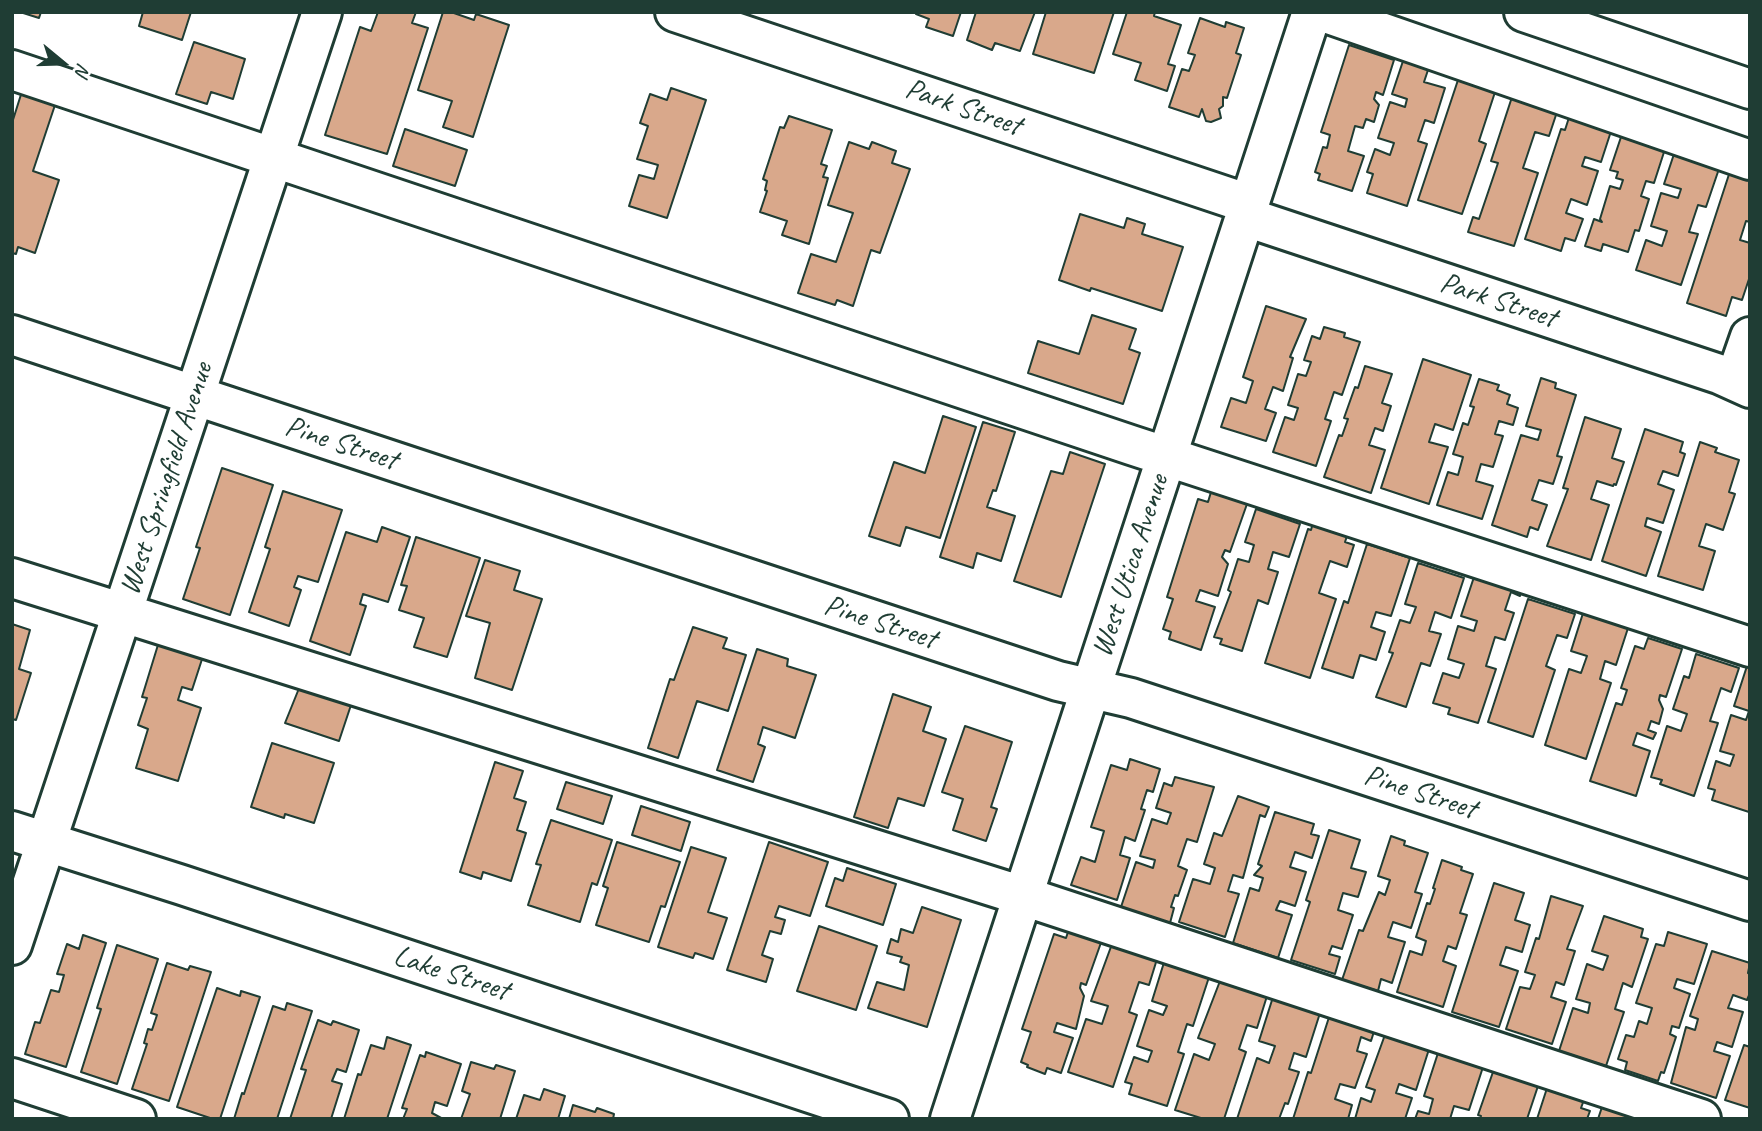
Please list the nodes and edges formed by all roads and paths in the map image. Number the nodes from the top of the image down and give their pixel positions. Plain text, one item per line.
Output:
1 (322, 12) edge
2 (676, 12) edge
3 (1312, 12) edge
4 (1323, 12) edge
5 (1524, 12) edge
6 (12, 70) edge
7 (1738, 85) edge
8 (274, 158) junction
9 (1750, 160) edge
10 (1247, 211) junction
11 (12, 335) edge
12 (1750, 337) edge
13 (1742, 384) edge
14 (195, 396) junction
15 (1167, 457) junction
16 (12, 578) edge
17 (122, 614) junction
18 (1750, 647) edge
19 (1091, 689) junction
20 (29, 837) edge
21 (1023, 896) junction
22 (1750, 901) edge
23 (12, 945) edge
24 (12, 1078) edge
25 (136, 1119) edge
26 (889, 1119) edge
27 (950, 1119) edge
28 (1700, 1119) edge

1 - 8 street, West Springfield Avenue
2 - 10 street, Park Street
3 - 10 street, West Utica Avenue
4 - 9 street
5 - 7 street
6 - 8 street
8 - 14 street, West Springfield Avenue
8 - 15 street
10 - 13 street, Park Street
10 - 15 street, West Utica Avenue
11 - 14 street, Pine Street
12 - 13 street
14 - 17 street, West Springfield Avenue
14 - 19 street, Pine Street
15 - 18 street
15 - 19 street, West Utica Avenue
16 - 17 street
17 - 20 street, West Springfield Avenue
17 - 21 street
19 - 21 street, West Utica Avenue
19 - 22 street, Pine Street
20 - 23 street, West Springfield Avenue
20 - 26 street, Lake Street
21 - 27 street, West Utica Avenue
21 - 28 street
24 - 25 street

